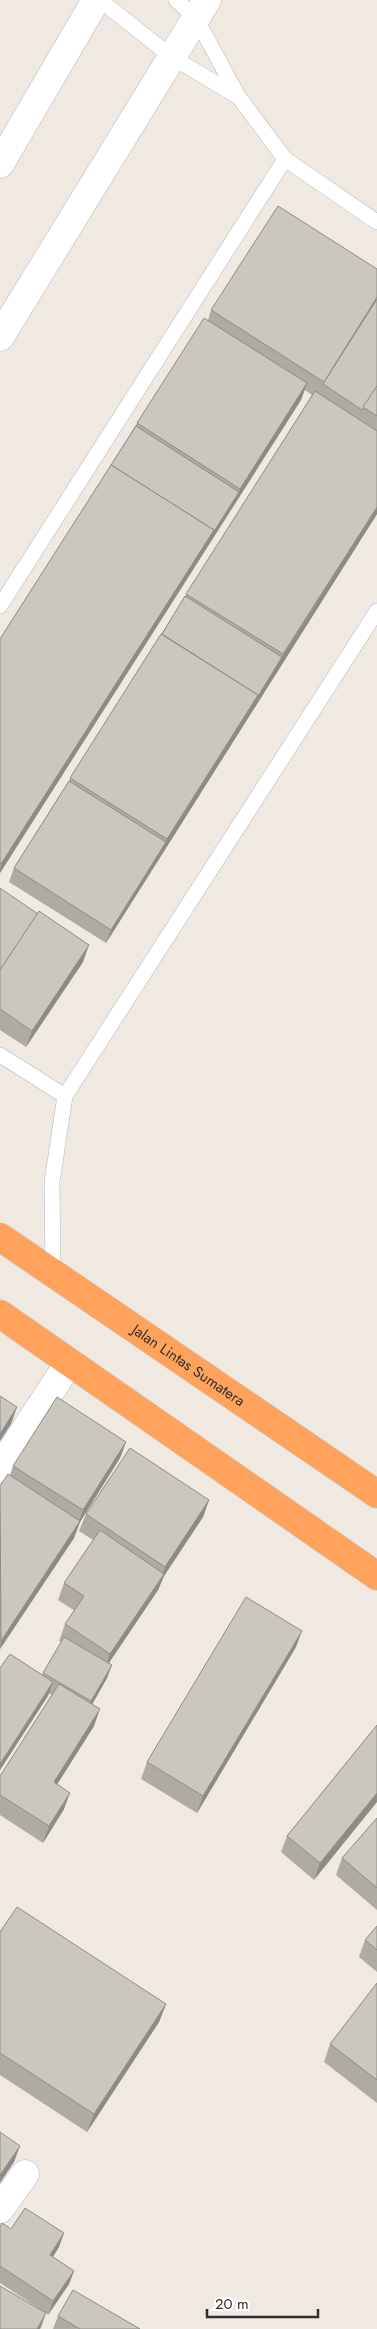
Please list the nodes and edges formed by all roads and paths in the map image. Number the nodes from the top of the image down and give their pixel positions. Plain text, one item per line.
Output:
1 (96, 0) edge
2 (100, 0) edge
3 (176, 0) edge
4 (202, 9) edge
5 (172, 57) junction
6 (238, 96) junction
7 (285, 159) junction
8 (0, 164) edge
9 (377, 222) edge
10 (0, 337) edge
11 (0, 606) edge
12 (377, 611) edge
13 (0, 1054) edge
14 (65, 1096) junction
15 (0, 1237) edge
16 (53, 1274) junction
17 (0, 1314) edge
18 (69, 1363) junction
19 (0, 1468) edge
20 (377, 1494) edge
21 (377, 1576) edge
22 (25, 2174) dead end
23 (0, 2209) edge

1 - 8 street
2 - 5 lane
3 - 4 lane
4 - 5 street
4 - 6 lane
5 - 6 lane
5 - 10 street
6 - 7 lane
7 - 9 lane
7 - 11 lane
12 - 14 lane
13 - 14 lane
14 - 16 lane
15 - 16 highway, Jalan Lintas Sumatera
16 - 20 highway, Jalan Lintas Sumatera
17 - 18 highway
18 - 19 street
18 - 21 highway
22 - 23 street

